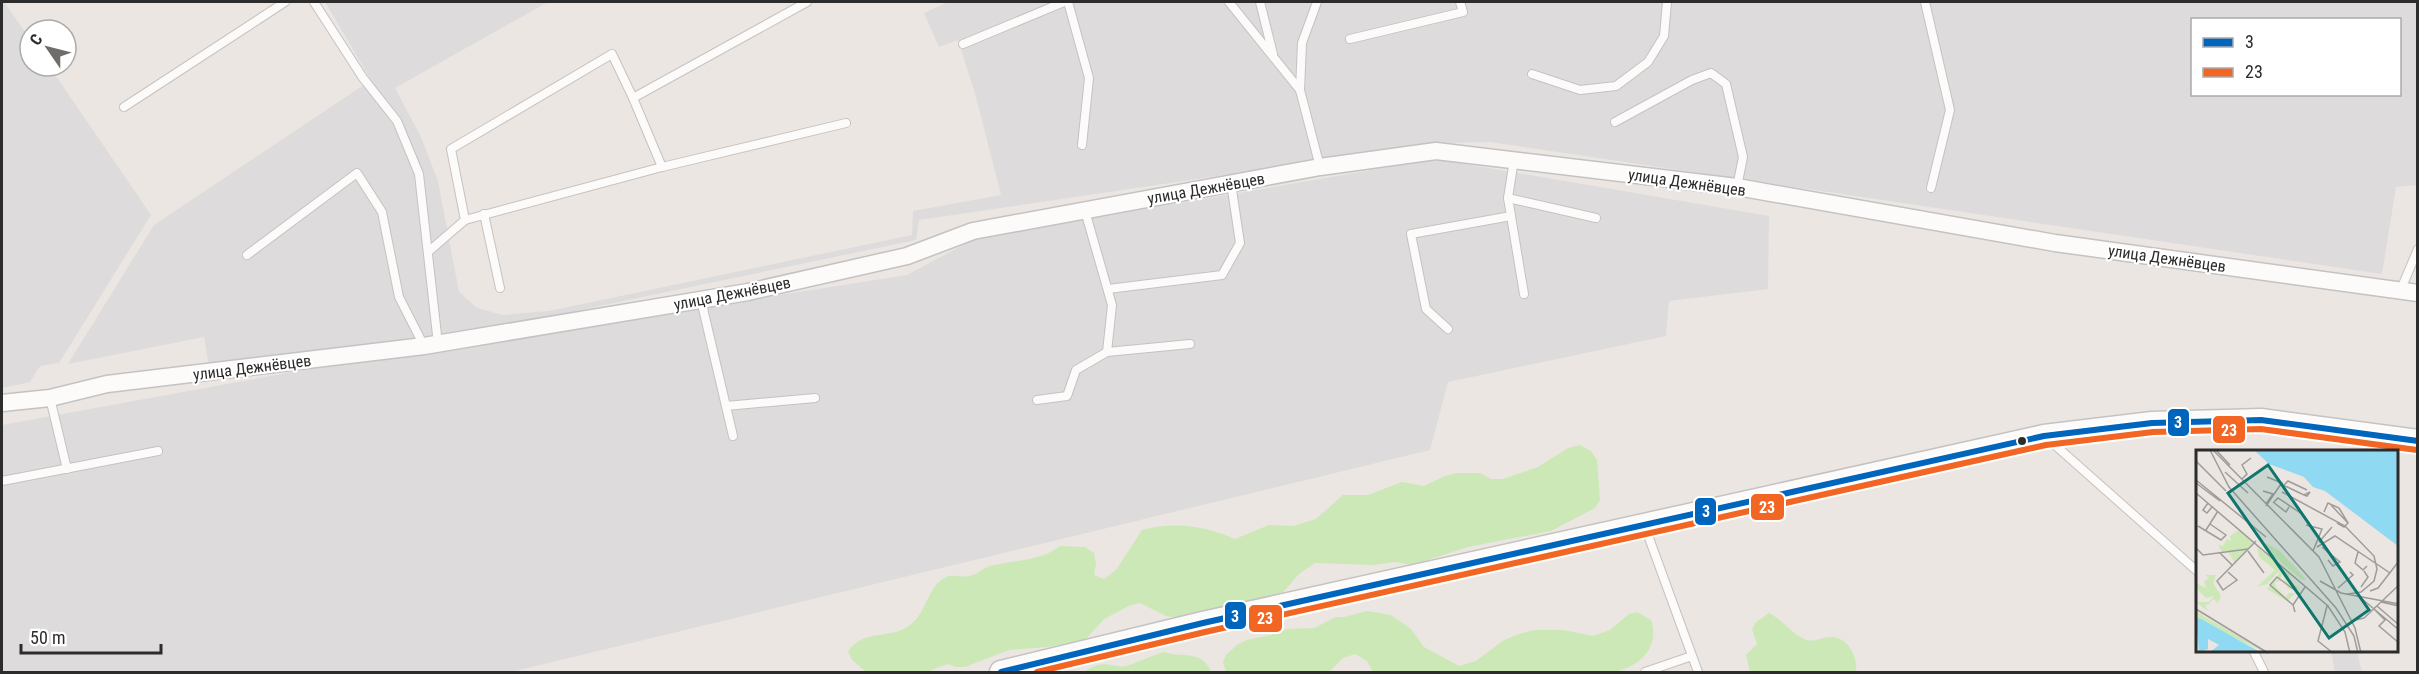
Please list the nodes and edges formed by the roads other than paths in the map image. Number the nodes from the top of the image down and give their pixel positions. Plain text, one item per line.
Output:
1 (285, 2) edge
2 (314, 2) edge
3 (807, 2) edge
4 (1066, 2) edge
5 (1229, 2) edge
6 (1260, 2) edge
7 (1317, 2) edge
8 (1460, 2) edge
9 (1666, 2) edge
10 (1925, 2) edge
11 (1350, 39) dead end
12 (963, 44) dead end
13 (1274, 57) junction
14 (1532, 74) dead end
15 (1300, 90) junction
16 (633, 98) junction
17 (124, 107) dead end
18 (1615, 122) dead end
19 (846, 123) dead end
20 (1082, 145) dead end
21 (1514, 160) junction
22 (662, 167) junction
23 (1320, 167) junction
24 (1231, 183) junction
25 (1737, 188) junction
26 (1931, 188) dead end
27 (1508, 198) junction
28 (1084, 210) junction
29 (484, 214) junction
30 (1511, 216) junction
31 (1596, 218) dead end
32 (465, 220) junction
33 (2418, 249) edge
34 (428, 252) junction
35 (247, 255) dead end
36 (500, 288) dead end
37 (1108, 289) junction
38 (2409, 291) edge
39 (1524, 294) dead end
40 (701, 300) junction
41 (1448, 329) dead end
42 (1190, 344) dead end
43 (431, 345) junction
44 (1107, 352) junction
45 (50, 398) junction
46 (815, 398) dead end
47 (1037, 400) dead end
48 (2, 403) edge
49 (726, 406) junction
50 (733, 436) dead end
51 (2044, 436) junction
52 (2418, 441) edge
53 (158, 451) dead end
54 (67, 469) junction
55 (2, 481) edge
56 (1644, 524) junction
57 (2196, 570) edge
58 (2255, 653) edge
59 (1692, 656) junction
60 (1001, 672) edge
61 (1645, 672) edge
62 (1698, 672) edge
63 (2264, 672) edge

1 - 17 lane
2 - 34 lane
3 - 16 lane
4 - 12 lane
4 - 20 lane
5 - 13 lane
6 - 13 lane
7 - 15 lane
8 - 11 lane
9 - 14 lane
10 - 26 lane
13 - 15 lane
15 - 23 lane
16 - 22 lane
16 - 32 lane
18 - 25 lane
19 - 22 lane
21 - 23 street, улица Дежнёвцев
21 - 25 street, улица Дежнёвцев
21 - 27 lane
22 - 29 lane
23 - 24 street, улица Дежнёвцев
24 - 28 street, улица Дежнёвцев
24 - 37 lane
25 - 38 street, улица Дежнёвцев
27 - 30 lane
27 - 31 lane
28 - 37 lane
28 - 40 street, улица Дежнёвцев
29 - 32 lane
29 - 36 lane
30 - 39 lane
30 - 41 lane
32 - 34 lane
33 - 38 lane
34 - 43 lane
35 - 43 lane
37 - 44 lane
40 - 43 street, улица Дежнёвцев
40 - 49 lane
42 - 44 lane
43 - 45 street, улица Дежнёвцев
44 - 47 lane
45 - 48 street, улица Дежнёвцев
45 - 54 lane
46 - 49 lane
49 - 50 lane
51 - 52 main road
51 - 56 main road
51 - 57 lane
53 - 54 lane
54 - 55 lane
56 - 59 lane
56 - 60 main road
58 - 63 lane
59 - 61 lane
59 - 62 lane

